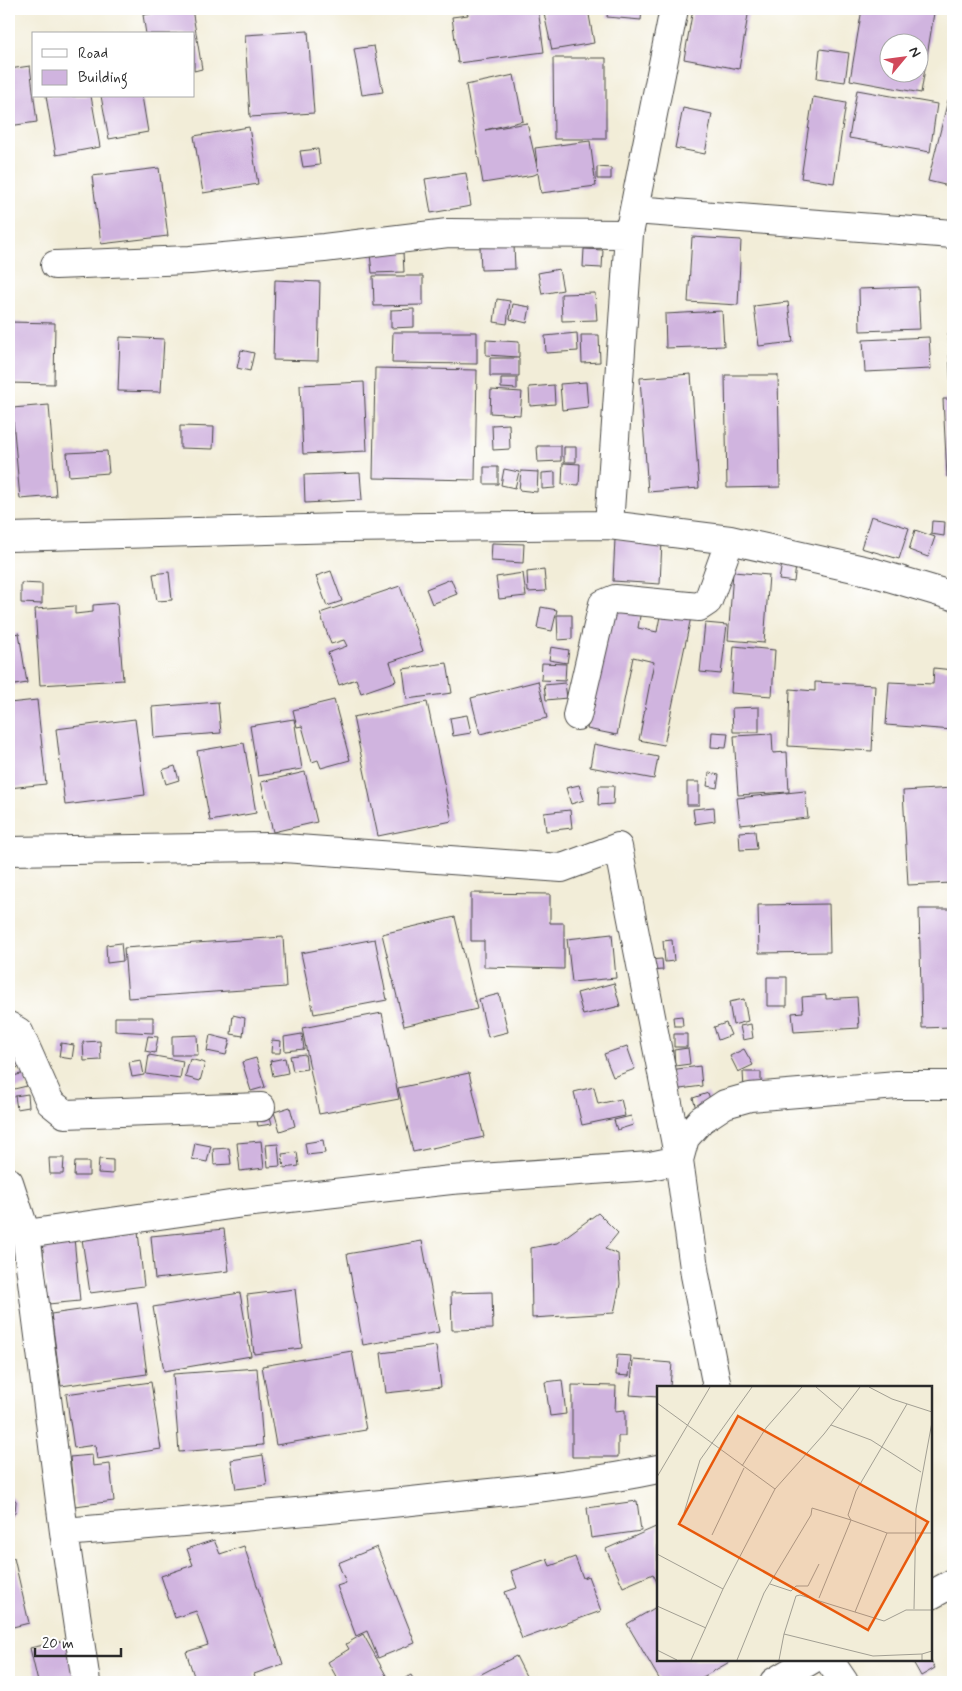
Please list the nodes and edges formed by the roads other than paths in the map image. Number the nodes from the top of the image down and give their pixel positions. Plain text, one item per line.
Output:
1 (674, 9) edge
2 (632, 222) junction
3 (953, 234) edge
4 (55, 266) dead end
5 (609, 525) junction
6 (9, 537) edge
7 (730, 540) junction
8 (953, 596) edge
9 (577, 716) dead end
10 (9, 852) edge
11 (9, 1026) edge
12 (953, 1085) edge
13 (261, 1107) dead end
14 (679, 1160) junction
15 (9, 1182) edge
16 (26, 1234) junction
17 (716, 1386) edge
18 (657, 1469) edge
19 (64, 1532) junction
20 (953, 1583) edge
21 (932, 1594) edge
22 (809, 1661) edge
23 (830, 1661) edge
24 (86, 1682) edge
25 (774, 1682) edge
26 (844, 1682) edge

1 - 2 street
2 - 3 street
2 - 4 street
2 - 5 street
5 - 6 street
5 - 7 street
7 - 8 street
7 - 9 street
10 - 14 street
11 - 13 street
12 - 14 street
14 - 16 street
14 - 17 street
15 - 16 street
16 - 19 street
18 - 19 street
19 - 24 street
20 - 21 street
22 - 25 street
23 - 26 street

